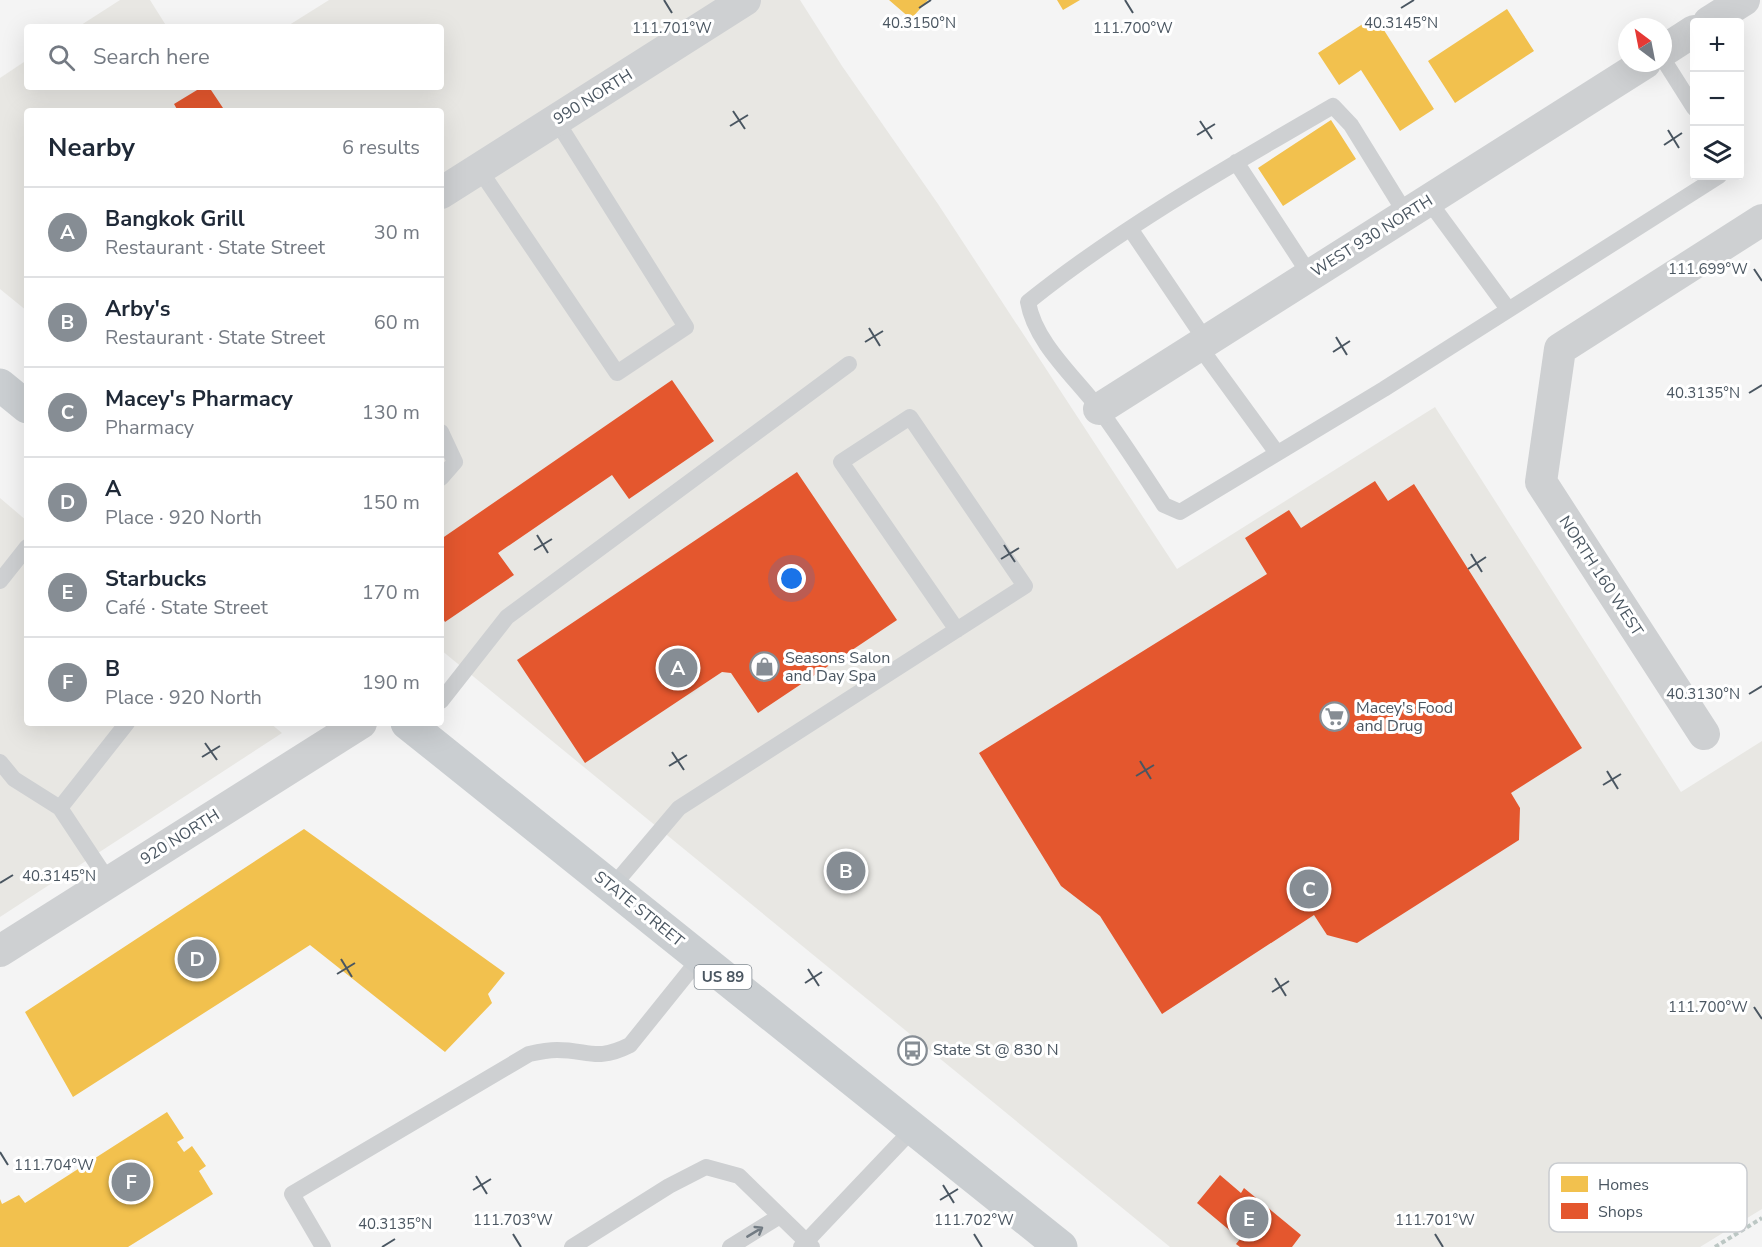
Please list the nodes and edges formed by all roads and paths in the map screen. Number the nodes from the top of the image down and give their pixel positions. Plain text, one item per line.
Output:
1 (745, 0) edge
2 (1744, 0) edge
3 (1715, 18) edge
4 (1690, 34) edge
5 (1672, 45) edge
6 (1631, 72) edge
7 (1671, 72) edge
8 (1690, 100) edge
9 (556, 120) junction
10 (1236, 162) junction
11 (479, 169) junction
12 (1713, 180) edge
13 (444, 191) edge
14 (1417, 207) junction
15 (1762, 220) edge
16 (1131, 230) junction
17 (1310, 275) junction
18 (1508, 309) junction
19 (1202, 344) junction
20 (849, 364) dead end
21 (1099, 409) junction
22 (444, 438) edge
23 (1277, 453) junction
24 (444, 475) edge
25 (24, 551) edge
26 (0, 582) edge
27 (957, 630) junction
28 (444, 697) edge
29 (126, 726) edge
30 (356, 726) edge
31 (416, 726) edge
32 (1704, 734) dead end
33 (0, 762) edge
34 (60, 808) junction
35 (109, 882) junction
36 (612, 887) junction
37 (0, 951) edge
38 (700, 958) junction
39 (913, 1129) junction
40 (780, 1216) junction
41 (1762, 1218) edge
42 (1747, 1227) edge
43 (1739, 1232) edge
44 (1052, 1241) edge
45 (806, 1246) edge
46 (323, 1247) edge
47 (572, 1247) edge
48 (730, 1247) edge
49 (1715, 1247) edge

1 - 9 street, 990 NORTH
2 - 3 street
4 - 5 street
6 - 14 street, WEST 930 NORTH
7 - 8 lane
9 - 11 street, 990 NORTH
9 - 11 lane
10 - 14 lane
10 - 16 lane
10 - 17 lane
11 - 13 street, 990 NORTH
12 - 18 lane
14 - 17 street, WEST 930 NORTH
14 - 18 lane
15 - 32 street, NORTH 160 WEST
16 - 19 lane
16 - 21 lane
17 - 19 street, WEST 930 NORTH
18 - 23 lane
19 - 21 street, WEST 930 NORTH
19 - 23 lane
20 - 28 lane
21 - 23 lane
22 - 24 lane
25 - 26 lane
27 - 27 lane
27 - 36 lane
29 - 34 lane
30 - 35 street, 920 NORTH
31 - 36 main road, STATE STREET / US 89
33 - 34 lane
34 - 35 lane
35 - 37 street, 920 NORTH
36 - 38 main road, STATE STREET / US 89
38 - 39 main road, STATE STREET / US 89
38 - 46 lane
39 - 44 main road, STATE STREET / US 89
39 - 45 lane
40 - 45 lane
40 - 47 lane
48 -> 40 lane
41 - 42 path
43 - 49 path

